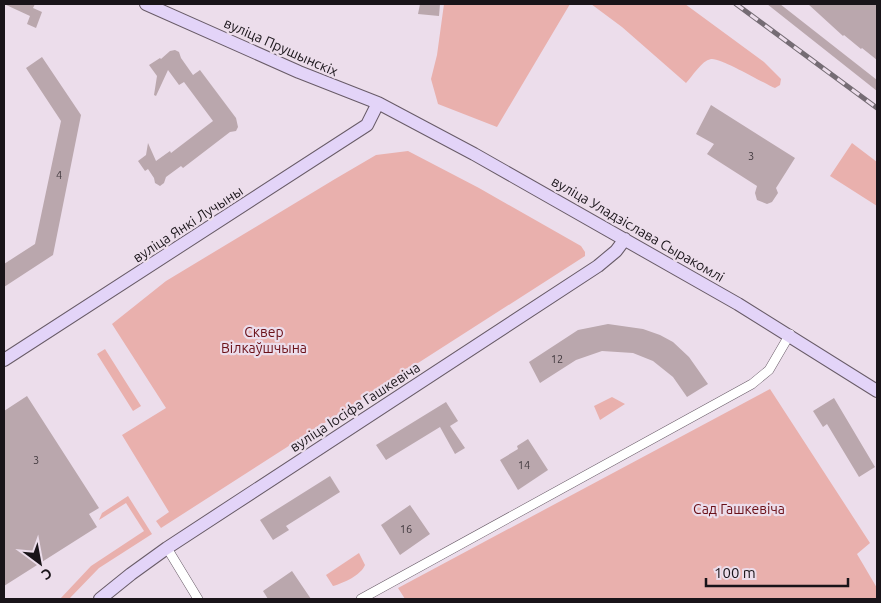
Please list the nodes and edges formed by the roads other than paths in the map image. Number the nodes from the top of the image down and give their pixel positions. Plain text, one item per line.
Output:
1 (146, 4) edge
2 (378, 103) junction
3 (625, 239) junction
4 (790, 334) junction
5 (4, 360) edge
6 (877, 390) edge
7 (167, 548) junction
8 (100, 599) edge
9 (198, 599) edge
10 (361, 599) edge

1 - 2 street, вуліца Прушынскіх
2 - 3 street, вуліца Уладзіслава Сыракомлі
2 - 5 street, вуліца Янкі Лучыны
3 - 4 street, вуліца Уладзіслава Сыракомлі
3 - 7 street, вуліца Іосіфа Гашкевіча
4 - 6 street, вуліца Уладзіслава Сыракомлі
4 - 10 street
7 - 8 street, вуліца Іосіфа Гашкевіча
7 - 9 street

